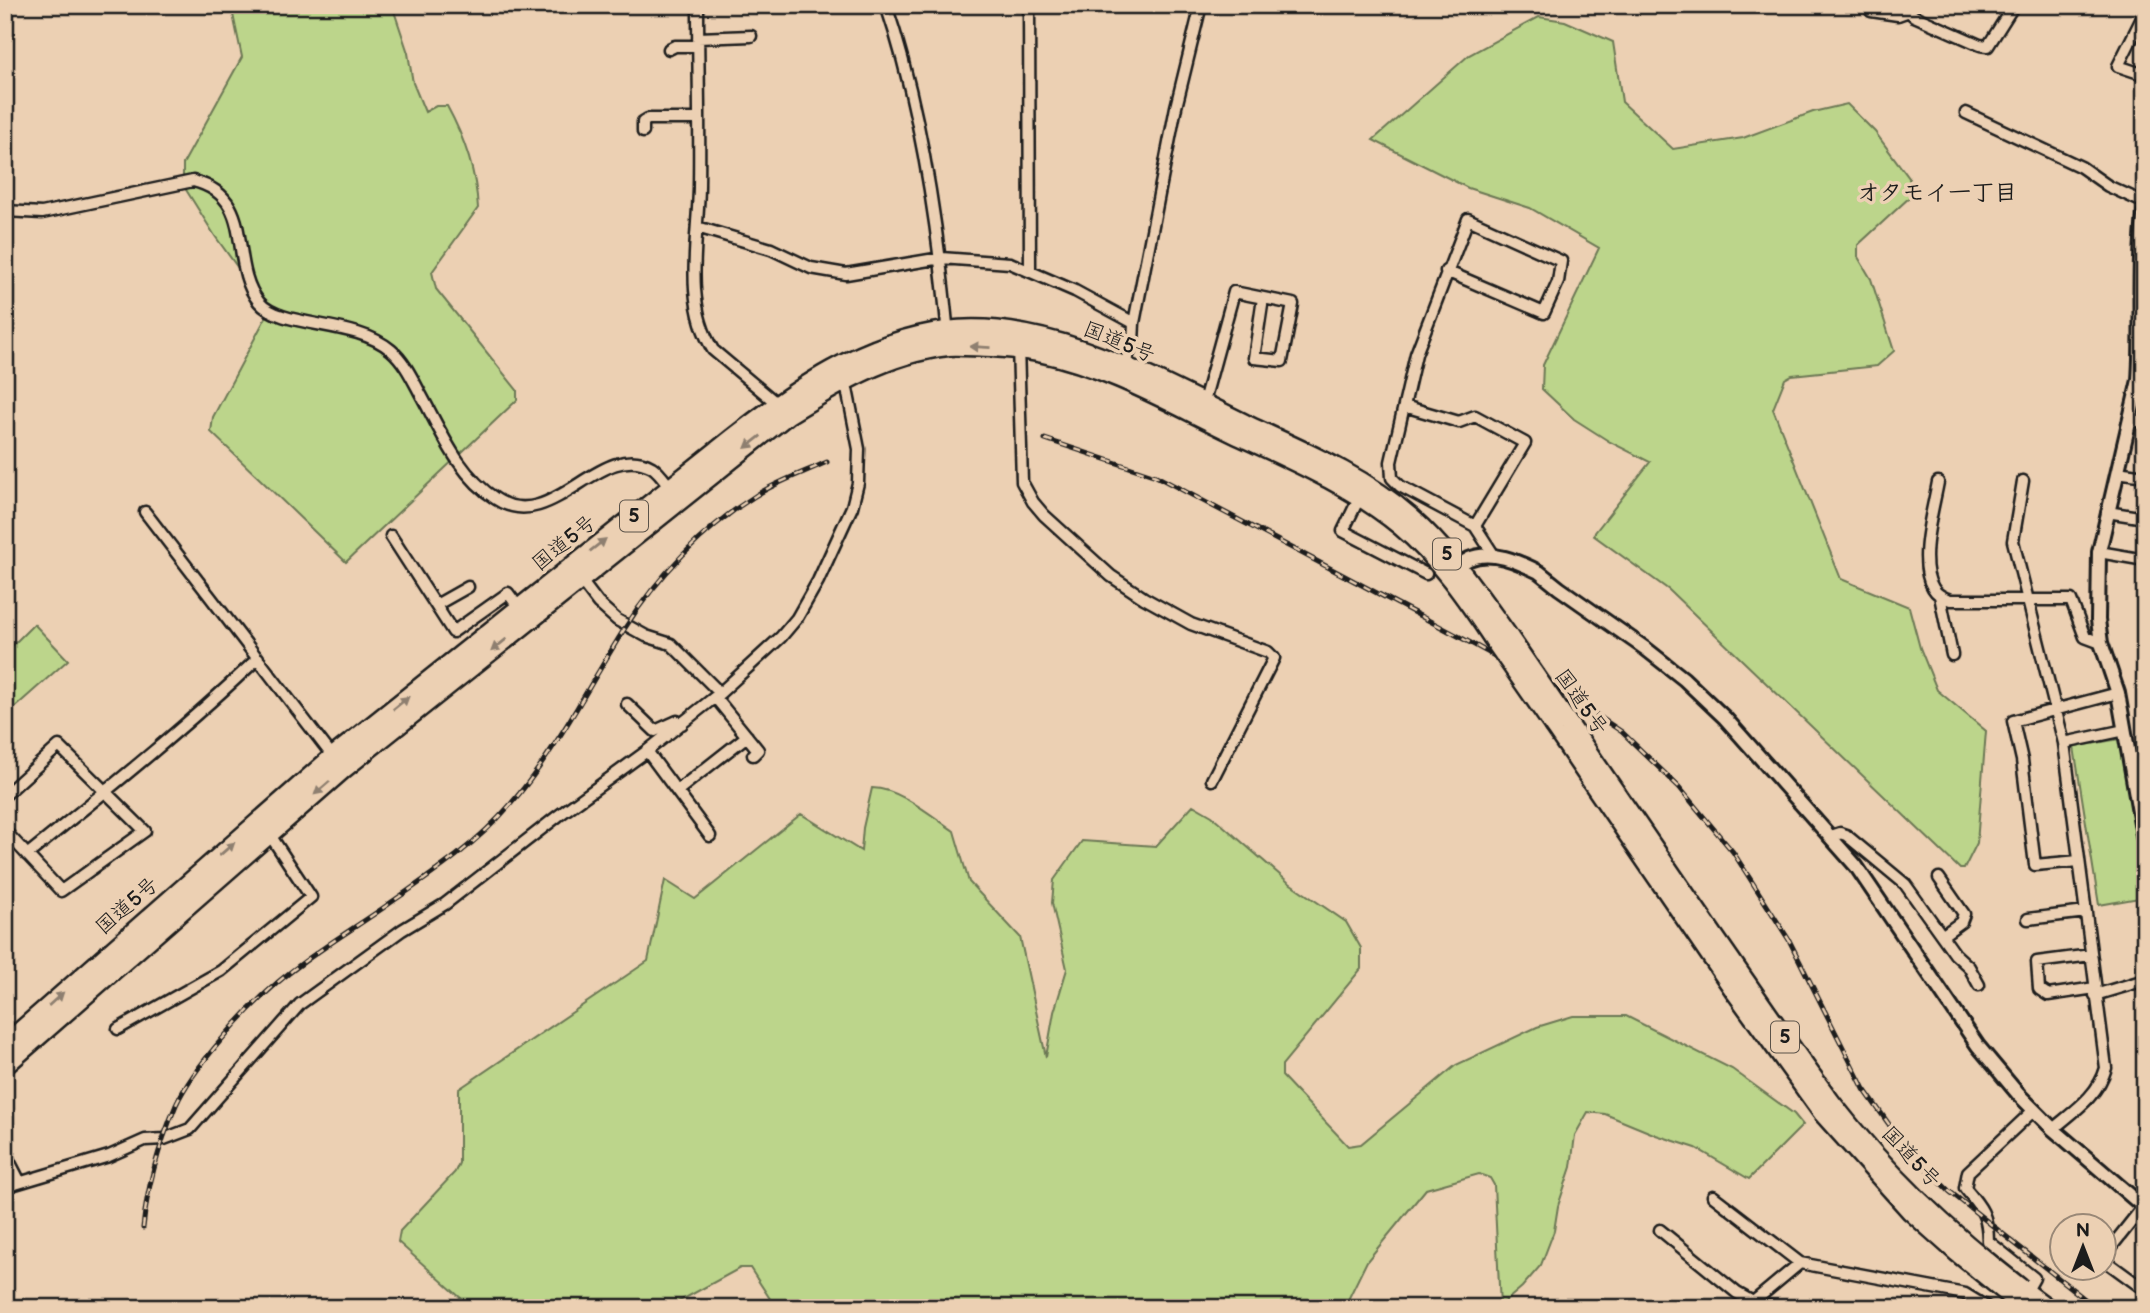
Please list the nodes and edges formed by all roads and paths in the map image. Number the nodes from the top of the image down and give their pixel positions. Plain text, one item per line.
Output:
1 (698, 5) edge
2 (886, 5) edge
3 (1029, 5) edge
4 (1201, 5) edge
5 (2014, 5) edge
6 (1908, 8) edge
7 (1871, 11) dead end
8 (2145, 12) edge
9 (751, 36) dead end
10 (698, 42) junction
11 (670, 49) dead end
12 (2145, 75) edge
13 (1966, 113) dead end
14 (698, 119) junction
15 (643, 132) dead end
16 (2145, 203) edge
17 (2145, 209) edge
18 (5, 211) edge
19 (697, 227) junction
20 (2143, 234) edge
21 (941, 258) junction
22 (1030, 271) junction
23 (1446, 271) junction
24 (2142, 273) edge
25 (1263, 298) junction
26 (1134, 323) junction
27 (949, 338) junction
28 (1018, 341) junction
29 (1122, 372) junction
30 (843, 380) junction
31 (1404, 406) junction
32 (783, 409) junction
33 (1201, 409) junction
34 (2130, 420) junction
35 (2145, 422) edge
36 (2117, 472) junction
37 (2145, 476) edge
38 (2023, 481) dead end
39 (1938, 482) dead end
40 (1363, 490) junction
41 (675, 494) junction
42 (145, 512) dead end
43 (2107, 512) junction
44 (2145, 518) edge
45 (1475, 526) junction
46 (391, 536) dead end
47 (2099, 552) junction
48 (1495, 556) junction
49 (2145, 560) edge
50 (1453, 570) junction
51 (575, 573) junction
52 (1426, 574) dead end
53 (468, 587) dead end
54 (1940, 596) junction
55 (2028, 601) junction
56 (436, 606) junction
57 (524, 615) junction
58 (2101, 643) junction
59 (1952, 655) dead end
60 (258, 657) junction
61 (2118, 693) junction
62 (717, 695) junction
63 (627, 704) dead end
64 (2055, 709) junction
65 (682, 724) junction
66 (2125, 730) junction
67 (747, 736) junction
68 (2064, 743) junction
69 (647, 751) junction
70 (753, 755) dead end
71 (338, 763) junction
72 (1212, 780) dead end
73 (106, 790) junction
74 (677, 791) junction
75 (5, 795) edge
76 (265, 827) junction
77 (5, 831) edge
78 (710, 836) dead end
79 (1831, 836) junction
80 (2145, 846) edge
81 (27, 855) junction
82 (2079, 861) junction
83 (1939, 878) dead end
84 (2085, 912) junction
85 (2028, 919) dead end
86 (1943, 935) junction
87 (2091, 955) junction
88 (2145, 980) edge
89 (1979, 985) dead end
90 (2095, 992) junction
91 (118, 1029) dead end
92 (5, 1045) edge
93 (5, 1066) edge
94 (2033, 1111) junction
95 (2053, 1129) junction
96 (5, 1153) edge
97 (20, 1182) junction
98 (5, 1187) edge
99 (1713, 1196) dead end
100 (2144, 1207) edge
101 (1660, 1230) dead end
102 (2118, 1241) edge
103 (1800, 1263) junction
104 (2118, 1268) edge
105 (2145, 1290) edge
106 (1973, 1298) junction
107 (2021, 1303) edge
108 (1749, 1305) edge
109 (1776, 1308) edge
110 (1967, 1308) edge
111 (1988, 1308) edge
112 (2047, 1308) edge

1 - 10 street
2 - 21 street
3 - 22 street
4 - 26 street
5 - 6 street
6 - 7 street
8 - 12 street
9 - 10 street
10 - 11 street
10 - 14 street
13 - 16 street
14 - 15 street
14 - 19 street
17 - 20 street
18 - 41 street
19 - 21 street
19 - 32 street
20 - 24 street
21 - 22 street
21 - 27 street
22 - 26 street
23 - 23 street
23 - 31 street
24 - 34 street
25 - 25 street
25 - 33 street
26 - 29 street
27 - 28 highway, 国道5号 / 5
27 - 30 highway, 国道5号 / 5
27 - 32 highway, 国道5号 / 5
28 - 29 highway, 国道5号 / 5
28 - 72 street
29 - 33 highway, 国道5号 / 5
30 - 32 highway, 国道5号 / 5
30 - 62 street
31 - 45 street
31 - 45 street
32 - 41 highway, 国道5号 / 5
33 - 40 highway, 国道5号 / 5
34 - 35 street
34 - 36 street
36 - 37 street
36 - 43 street
38 - 55 street
39 - 54 street
40 - 50 highway, 国道5号 / 5
40 - 52 street
41 - 51 highway, 国道5号 / 5
42 - 60 street
43 - 44 street
43 - 47 street
45 - 48 street
46 - 56 street
47 - 49 street
47 - 58 street
48 - 50 street
48 - 79 street
50 - 107 highway, 国道5号 / 5, bridge
51 - 57 highway, 国道5号 / 5
51 - 62 street
53 - 56 street
54 - 55 street
54 - 59 street
55 - 58 street
55 - 64 street
56 - 57 street
57 - 71 highway, 国道5号 / 5
58 - 61 street
60 - 71 street
60 - 73 street
61 - 64 street
61 - 66 street
62 - 65 street
62 - 67 street
63 - 65 street
64 - 68 street
64 - 82 street
65 - 69 street
66 - 68 street
66 - 80 street
67 - 70 street
67 - 74 street
68 - 82 street
69 - 74 street
69 - 97 street
71 - 76 highway, 国道5号 / 5
73 - 75 street
73 - 81 street
73 - 81 street
74 - 78 street
76 - 91 street
92 -> 76 highway, 国道5号 / 5
76 - 93 highway, 国道5号 / 5
77 - 81 street
79 - 86 street
79 - 94 street
82 - 84 street
83 - 86 street
84 - 85 street
84 - 87 street
86 - 89 street
87 - 90 street
87 - 90 street
88 - 90 street
90 - 95 street
94 - 95 street
94 - 107 street
95 - 100 street
96 - 97 street
97 - 98 street
99 - 103 street
100 - 102 street
101 - 108 street
103 - 106 street
103 - 108 street
104 - 105 street
106 - 110 street
106 - 111 street
107 - 112 highway, 国道5号 / 5
108 - 109 street

